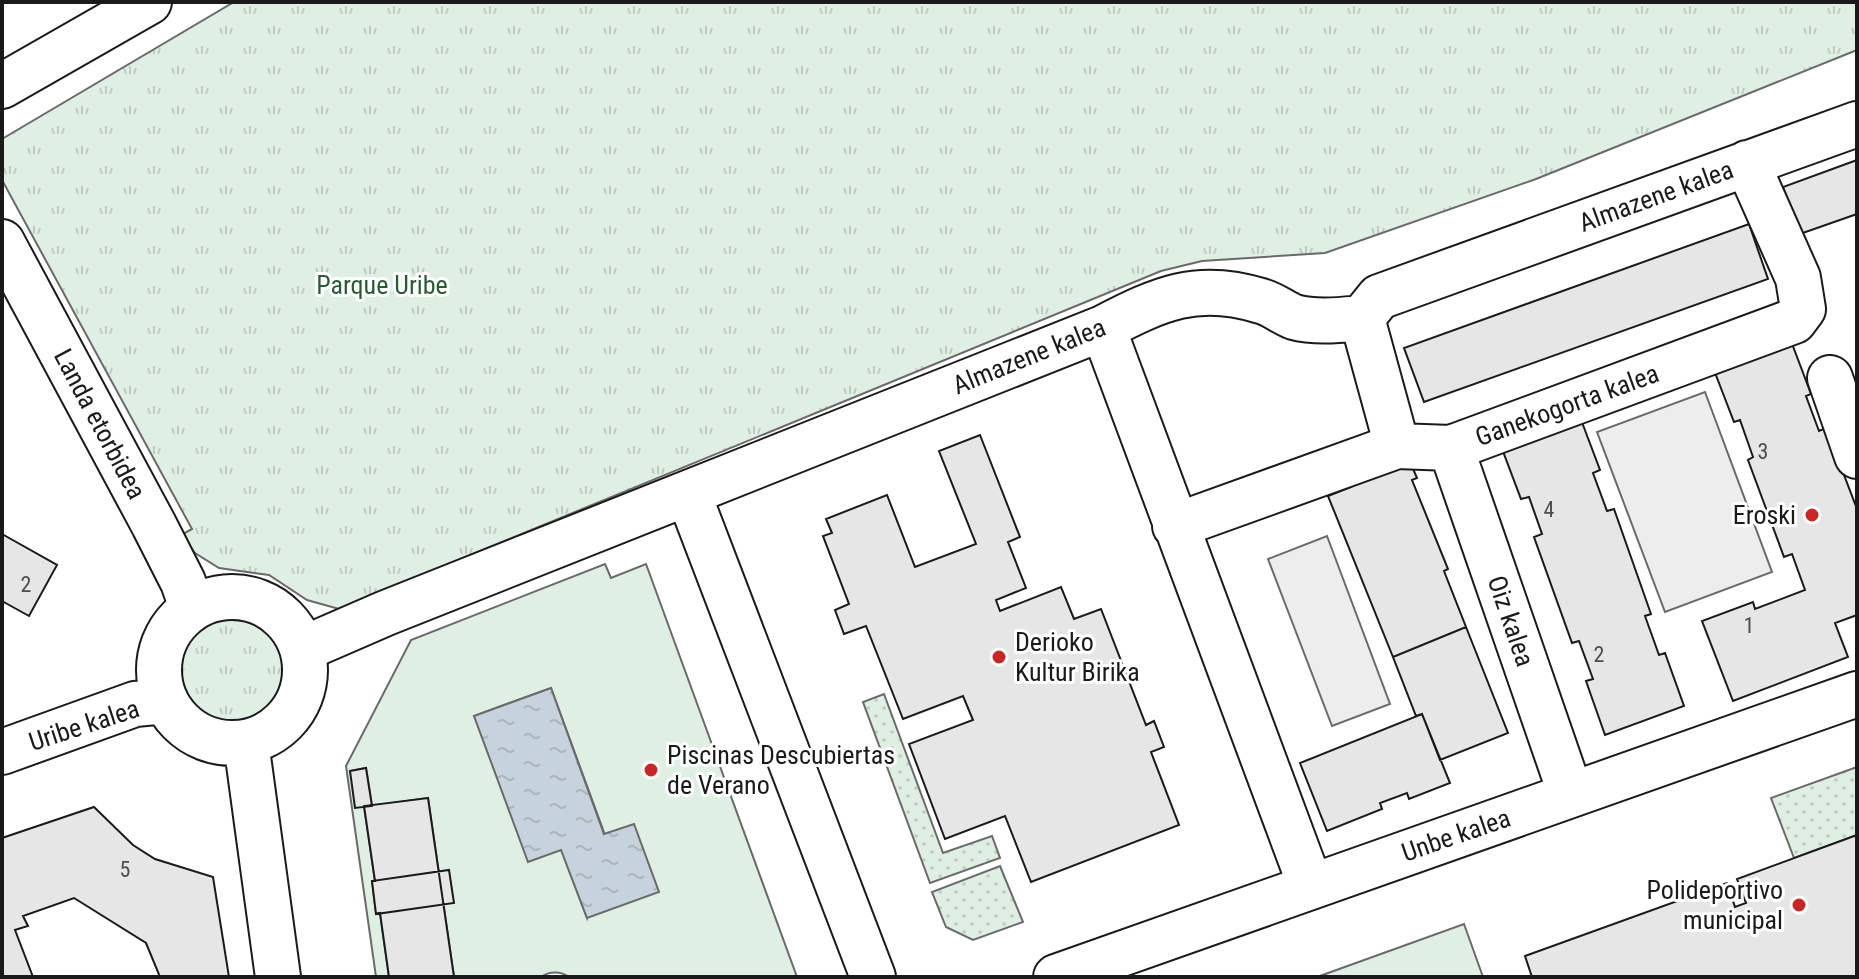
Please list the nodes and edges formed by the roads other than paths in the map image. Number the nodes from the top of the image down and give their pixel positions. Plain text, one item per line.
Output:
1 (149, 2) edge
2 (2, 86) edge
3 (1857, 124) edge
4 (1747, 163) junction
5 (2, 242) edge
6 (1362, 318) junction
7 (1103, 328) junction
8 (1830, 378) dead end
9 (1397, 446) junction
10 (1451, 448) junction
11 (1857, 456) edge
12 (688, 493) junction
13 (1175, 526) junction
14 (192, 608) junction
15 (303, 649) junction
16 (1857, 694) edge
17 (166, 701) junction
18 (246, 742) junction
19 (2, 752) edge
20 (1571, 795) junction
21 (1311, 887) junction
22 (278, 977) edge
23 (873, 977) edge
24 (1056, 977) edge

1 - 2 street
3 - 4 street, Almazene kalea
4 - 6 street, Almazene kalea
4 - 10 street, Ganekogorta kalea
5 - 14 street, Landa etorbidea
6 - 7 street, Almazene kalea
6 - 9 street
7 - 12 street, Almazene kalea
7 - 13 street
8 - 11 street
9 - 10 street, Ganekogorta kalea
9 - 13 street, Ganekogorta kalea
10 - 20 street, Oiz kalea
12 - 15 street, Almazene kalea
12 - 23 street
13 - 21 street
14 - 15 street
14 - 17 street
15 - 18 street
16 - 20 street, Unbe kalea
17 - 18 street
17 - 19 street, Uribe kalea
18 - 22 street
20 - 21 street, Unbe kalea
21 - 24 street, Unbe kalea

